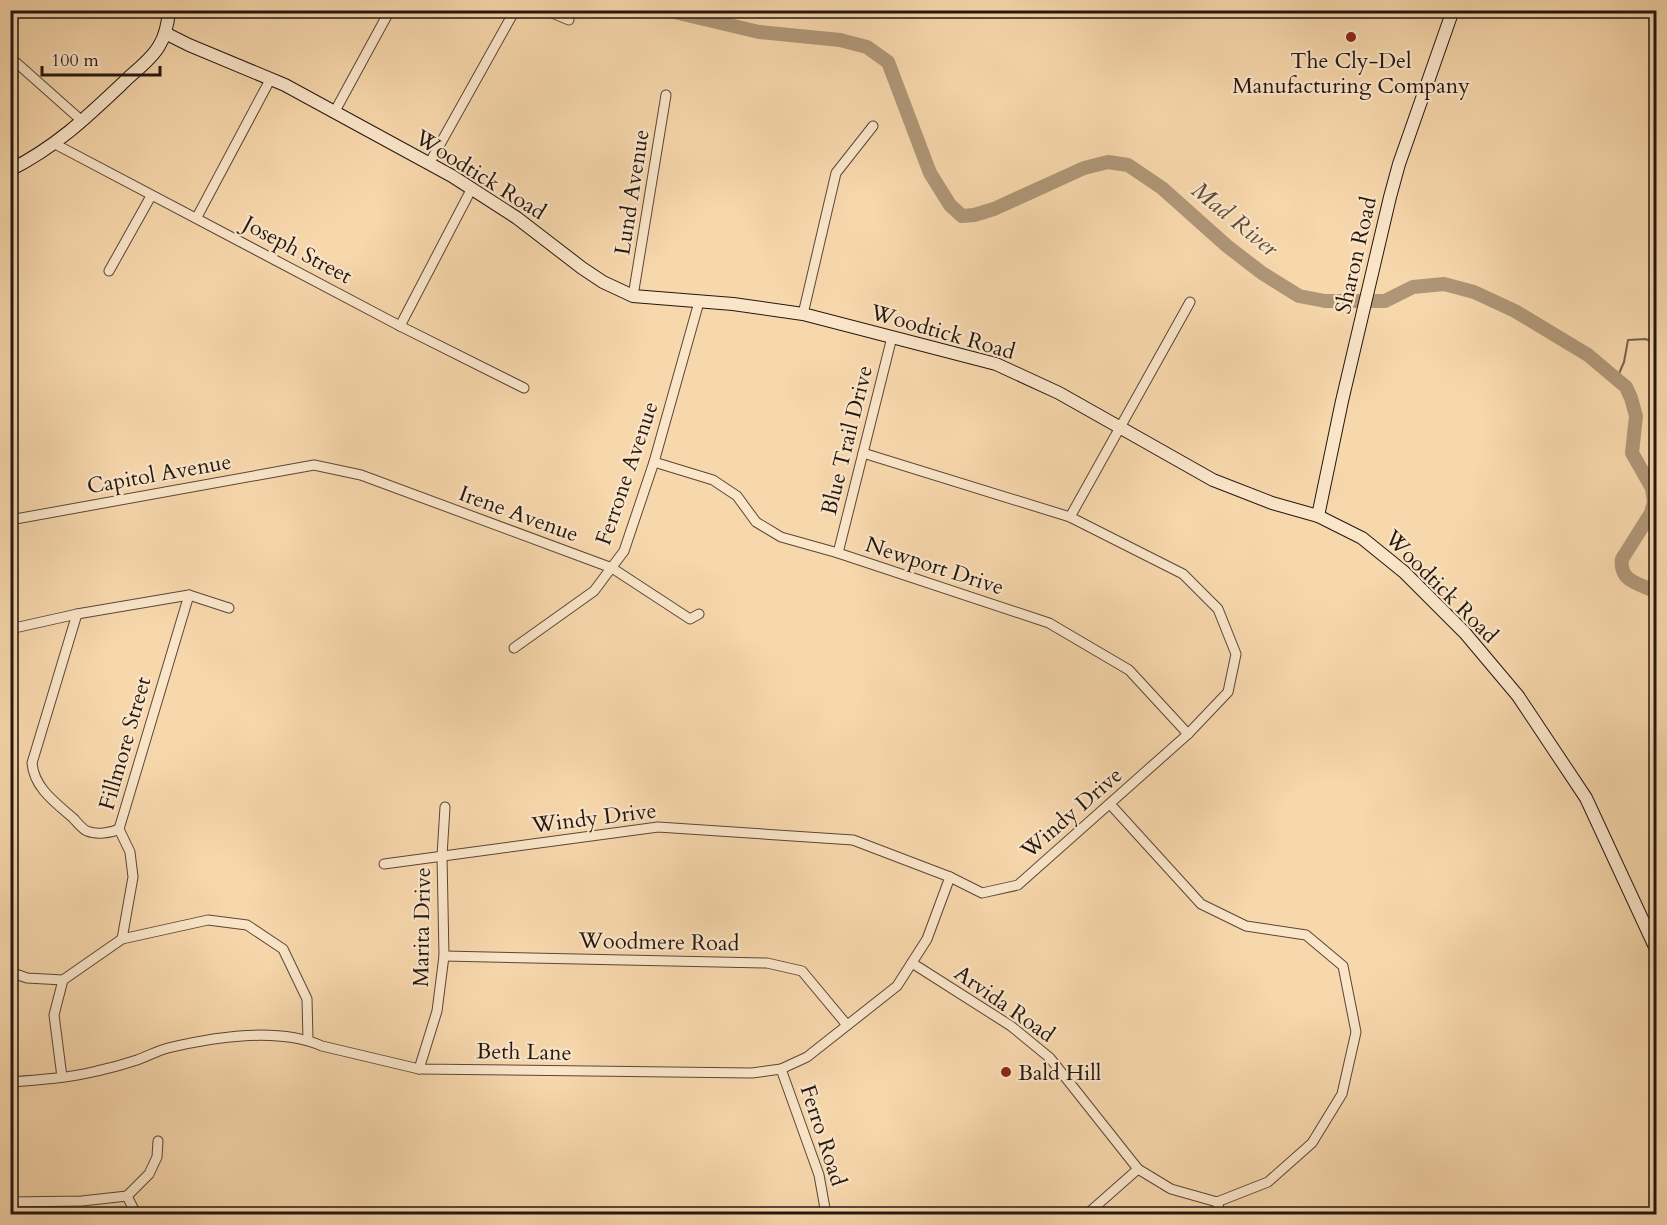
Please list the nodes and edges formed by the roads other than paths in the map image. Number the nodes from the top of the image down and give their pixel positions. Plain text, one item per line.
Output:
1 (390, 10) edge
2 (515, 10) edge
3 (545, 10) edge
4 (1454, 10) edge
5 (169, 14) edge
6 (569, 20) dead end
7 (165, 33) junction
8 (10, 57) edge
9 (272, 78) junction
10 (666, 95) dead end
11 (335, 111) junction
12 (82, 121) junction
13 (873, 126) dead end
14 (55, 144) junction
15 (429, 164) junction
16 (10, 170) edge
17 (472, 188) junction
18 (151, 196) junction
19 (197, 217) junction
20 (109, 271) dead end
21 (633, 296) junction
22 (699, 302) junction
23 (1190, 302) dead end
24 (803, 314) junction
25 (400, 326) junction
26 (892, 337) junction
27 (524, 388) dead end
28 (1119, 428) junction
29 (863, 453) junction
30 (654, 462) junction
31 (314, 465) joint
32 (1070, 516) junction
33 (1318, 516) junction
34 (10, 520) edge
35 (838, 553) junction
36 (612, 568) junction
37 (189, 595) junction
38 (229, 608) dead end
39 (77, 614) junction
40 (699, 614) dead end
41 (10, 629) edge
42 (514, 648) dead end
43 (1188, 734) junction
44 (1110, 804) junction
45 (445, 807) dead end
46 (119, 829) junction
47 (442, 856) junction
48 (384, 864) dead end
49 (950, 877) junction
50 (122, 939) junction
51 (1656, 949) edge
52 (444, 956) junction
53 (912, 963) junction
54 (10, 972) edge
55 (63, 980) junction
56 (847, 1025) junction
57 (308, 1040) junction
58 (419, 1069) junction
59 (782, 1069) junction
60 (62, 1077) junction
61 (10, 1082) edge
62 (158, 1141) dead end
63 (1138, 1169) junction
64 (127, 1196) junction
65 (10, 1202) edge
66 (1217, 1202) junction
67 (136, 1215) edge
68 (825, 1215) edge
69 (1087, 1215) edge
70 (1221, 1215) edge

1 - 11 street
2 - 15 street
3 - 6 street
4 - 33 main road, Sharon Road
5 - 7 main road
7 - 9 main road, Woodtick Road
7 - 12 main road
8 - 12 street
9 - 11 main road, Woodtick Road
9 - 19 street
10 - 21 street, Lund Avenue
11 - 15 main road, Woodtick Road
12 - 14 main road
13 - 24 street
14 - 16 main road
14 - 18 street, Joseph Street
15 - 17 main road, Woodtick Road
17 - 21 main road, Woodtick Road
17 - 25 street
18 - 19 street, Joseph Street
18 - 20 street
19 - 25 street, Joseph Street
21 - 22 main road, Woodtick Road
22 - 24 main road, Woodtick Road
22 - 30 street, Ferrone Avenue
23 - 28 street
24 - 26 main road, Woodtick Road
25 - 27 street, Joseph Street
26 - 28 main road, Woodtick Road
26 - 29 street, Blue Trail Drive
28 - 32 street
28 - 33 main road, Woodtick Road
29 - 32 street, Windy Drive
29 - 35 street, Blue Trail Drive
30 - 35 street, Newport Drive
30 - 36 street, Ferrone Avenue
31 - 34 street, Capitol Avenue
31 - 36 street, Irene Avenue
32 - 43 street, Windy Drive
33 - 51 main road, Woodtick Road
35 - 43 street, Newport Drive
36 - 40 street, Irene Avenue
36 - 42 street, Ferrone Avenue
37 - 38 street
37 - 39 street
37 - 46 street, Fillmore Street
39 - 41 street
39 - 46 street
43 - 44 street, Windy Drive
44 - 49 street, Windy Drive
44 - 66 street
45 - 47 street
46 - 50 street, Fillmore Street
47 - 48 street, Windy Drive
47 - 49 street, Windy Drive
47 - 52 street, Marita Drive
49 - 53 street, Beth Lane
50 - 55 street
50 - 57 street
52 - 56 street, Woodmere Road
52 - 58 street, Marita Drive
53 - 56 street, Beth Lane
53 - 63 street, Arvida Road
54 - 55 street
55 - 60 street
56 - 59 street, Beth Lane
57 - 58 street, Beth Lane
57 - 60 street, Beth Lane
58 - 59 street, Beth Lane
59 - 68 street, Ferro Road
60 - 61 street, Beth Lane
62 - 64 street
63 - 66 street, Arvida Road
63 - 69 street
64 - 65 street
64 - 67 street
66 - 70 street

